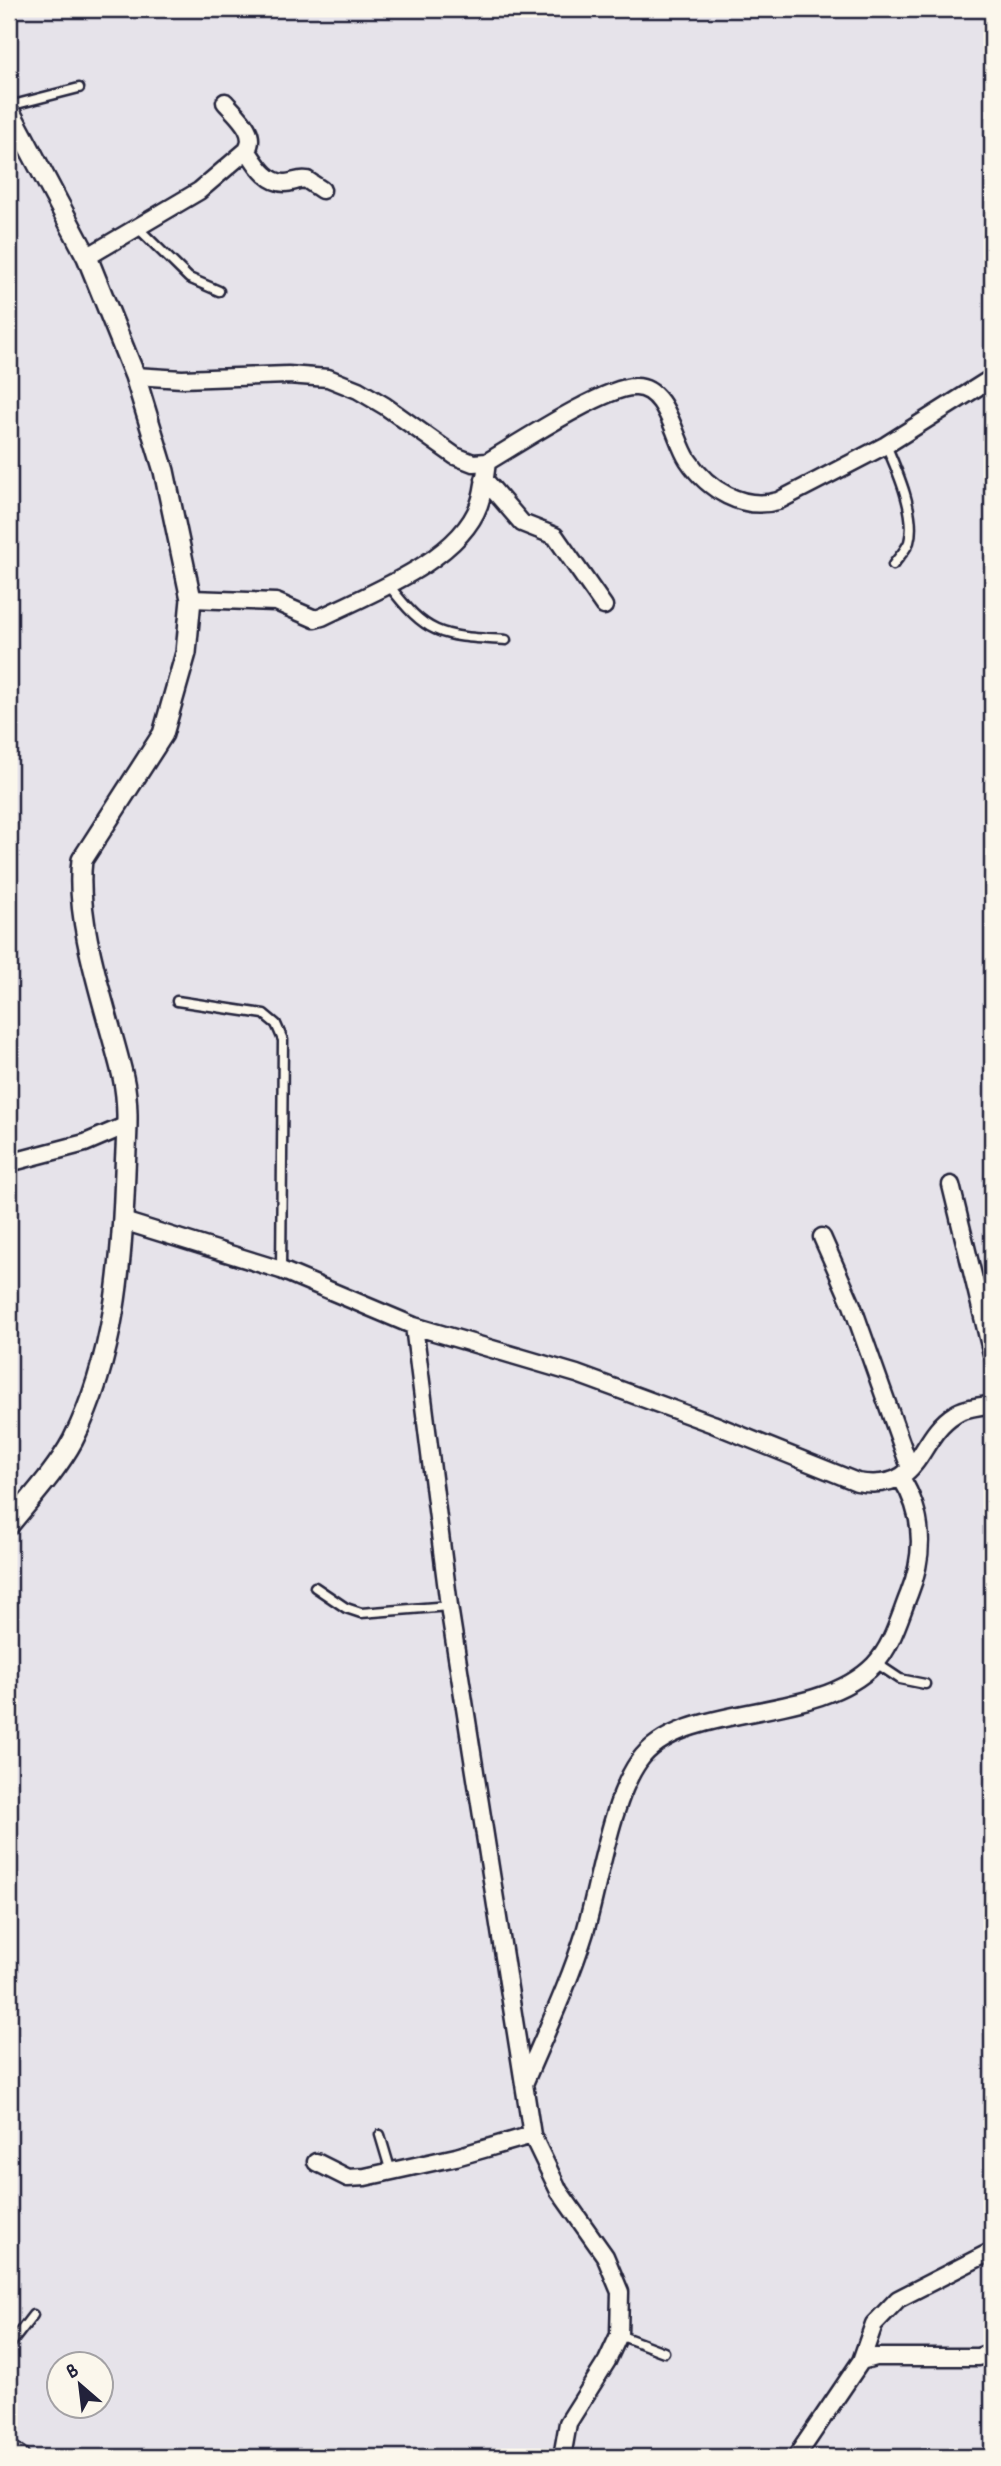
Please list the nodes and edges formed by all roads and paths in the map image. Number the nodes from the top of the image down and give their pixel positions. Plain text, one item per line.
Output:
1 (79, 88) dead end
2 (225, 102) dead end
3 (9, 108) edge
4 (247, 150) junction
5 (323, 190) dead end
6 (139, 229) junction
7 (87, 257) junction
8 (219, 291) dead end
9 (135, 376) junction
10 (992, 378) edge
11 (886, 445) junction
12 (487, 462) junction
13 (484, 480) junction
14 (892, 565) dead end
15 (388, 584) junction
16 (191, 599) junction
17 (604, 606) dead end
18 (506, 640) dead end
19 (177, 1001) dead end
20 (127, 1125) junction
21 (9, 1163) edge
22 (951, 1185) dead end
23 (124, 1221) junction
24 (822, 1237) dead end
25 (281, 1270) junction
26 (988, 1315) edge
27 (414, 1326) junction
28 (992, 1354) edge
29 (992, 1404) edge
30 (905, 1473) junction
31 (9, 1525) edge
32 (315, 1587) dead end
33 (449, 1606) junction
34 (876, 1663) junction
35 (925, 1685) dead end
36 (523, 2087) junction
37 (380, 2135) dead end
38 (533, 2135) junction
39 (316, 2162) dead end
40 (391, 2172) junction
41 (992, 2251) edge
42 (33, 2315) dead end
43 (619, 2335) junction
44 (9, 2346) edge
45 (664, 2352) dead end
46 (992, 2353) edge
47 (861, 2361) junction
48 (9, 2449) edge
49 (19, 2457) edge
50 (562, 2457) edge
51 (796, 2457) edge

1 - 3 lane
2 - 4 street
3 - 7 street
4 - 5 street
4 - 6 street
6 - 7 street
6 - 8 lane
7 - 9 street
9 - 12 street
9 - 16 street
10 - 11 street
11 - 12 street
11 - 14 lane
12 - 13 street
13 - 15 street
13 - 17 street
15 - 16 street
15 - 18 lane
16 - 20 street
19 - 25 lane
20 - 21 street
20 - 23 street
22 - 26 street
23 - 25 street
23 - 31 street
24 - 30 street
25 - 27 street
26 - 28 street
27 - 30 street
27 - 33 street
29 - 30 street
30 - 34 street
32 - 33 lane
33 - 36 street
34 - 35 lane
34 - 36 street
36 - 38 street
37 - 40 lane
38 - 40 street
38 - 43 street
39 - 40 street
41 - 47 street
42 - 44 lane
43 - 45 lane
43 - 50 street
46 - 47 street
47 - 51 street
48 - 49 street

